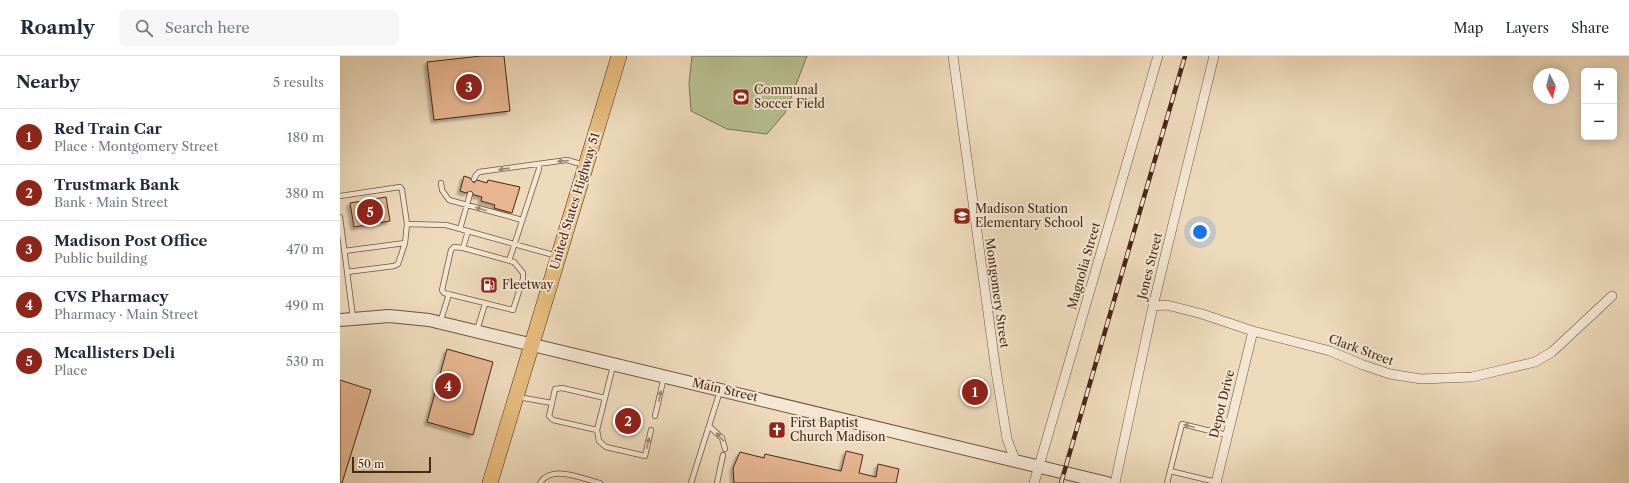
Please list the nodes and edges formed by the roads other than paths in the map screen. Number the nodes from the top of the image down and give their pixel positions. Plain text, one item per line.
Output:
1 (619, 56) edge
2 (953, 56) edge
3 (1158, 56) edge
4 (1214, 56) edge
5 (539, 164) junction
6 (586, 166) junction
7 (474, 180) dead end
8 (441, 183) dead end
9 (470, 194) dead end
10 (340, 196) edge
11 (467, 205) junction
12 (340, 217) edge
13 (522, 220) junction
14 (407, 224) junction
15 (460, 229) junction
16 (468, 231) junction
17 (405, 243) junction
18 (514, 244) junction
19 (463, 248) junction
20 (344, 251) junction
21 (558, 257) junction
22 (509, 261) junction
23 (347, 272) junction
24 (448, 294) junction
25 (1612, 296) dead end
26 (485, 304) junction
27 (1153, 306) junction
28 (353, 318) junction
29 (340, 320) edge
30 (440, 323) junction
31 (1252, 331) junction
32 (476, 332) junction
33 (532, 345) junction
34 (613, 364) junction
35 (664, 376) junction
36 (721, 389) junction
37 (516, 396) junction
38 (605, 398) junction
39 (552, 403) junction
40 (655, 416) dead end
41 (710, 427) junction
42 (598, 430) junction
43 (651, 430) dead end
44 (1227, 435) junction
45 (725, 449) dead end
46 (723, 455) dead end
47 (1015, 460) junction
48 (1038, 466) junction
49 (1170, 471) junction
50 (1081, 480) edge
51 (490, 483) edge
52 (540, 483) edge
53 (600, 483) edge
54 (691, 483) edge
55 (717, 483) edge
56 (1034, 483) edge
57 (1107, 483) edge
58 (1114, 483) edge
59 (1167, 483) edge
60 (1216, 483) edge

1 - 6 main road, United States Highway 51
2 - 47 street, Montgomery Street
3 - 48 street, Magnolia Street
4 - 27 street, Jones Street
6 -> 5 lane
5 -> 7 lane
5 - 13 lane
6 - 21 main road, United States Highway 51
8 - 11 lane
9 - 11 lane
10 - 14 lane
13 -> 11 lane
11 - 15 lane
12 - 20 lane
13 - 18 lane
14 - 15 lane
14 - 17 lane
15 - 16 lane
16 - 18 lane
16 - 19 lane
17 - 20 lane
17 - 23 lane
18 - 21 lane
18 - 22 lane
19 - 22 lane
19 - 24 lane
20 - 23 lane
21 - 33 main road, United States Highway 51
22 - 26 lane
23 - 28 lane
24 - 26 lane
24 - 30 lane
25 - 31 street, Clark Street
26 - 32 lane
27 - 31 street, Clark Street
27 - 58 street, Jones Street
28 - 29 street, Main Street
28 - 30 street, Main Street
30 - 32 street, Main Street
31 - 44 street, Depot Drive
32 - 33 street, Main Street
33 - 34 street, Main Street
33 - 37 main road, United States Highway 51
34 - 35 street, Main Street
34 - 38 lane
35 - 36 street, Main Street
40 -> 35 lane
36 - 41 lane
36 - 47 street, Main Street
37 - 39 lane
37 - 51 main road, United States Highway 51
38 - 39 lane
38 - 42 lane
39 - 42 lane
45 -> 41 lane
41 - 54 lane
42 -> 43 lane
44 -> 49 lane
44 - 60 street, Depot Drive
46 - 55 lane
47 - 48 street, Main Street
48 - 50 street, Main Street
48 - 56 street, Magnolia Street
49 - 59 lane
49 - 60 lane
50 - 57 street, Main Street
52 - 53 lane

